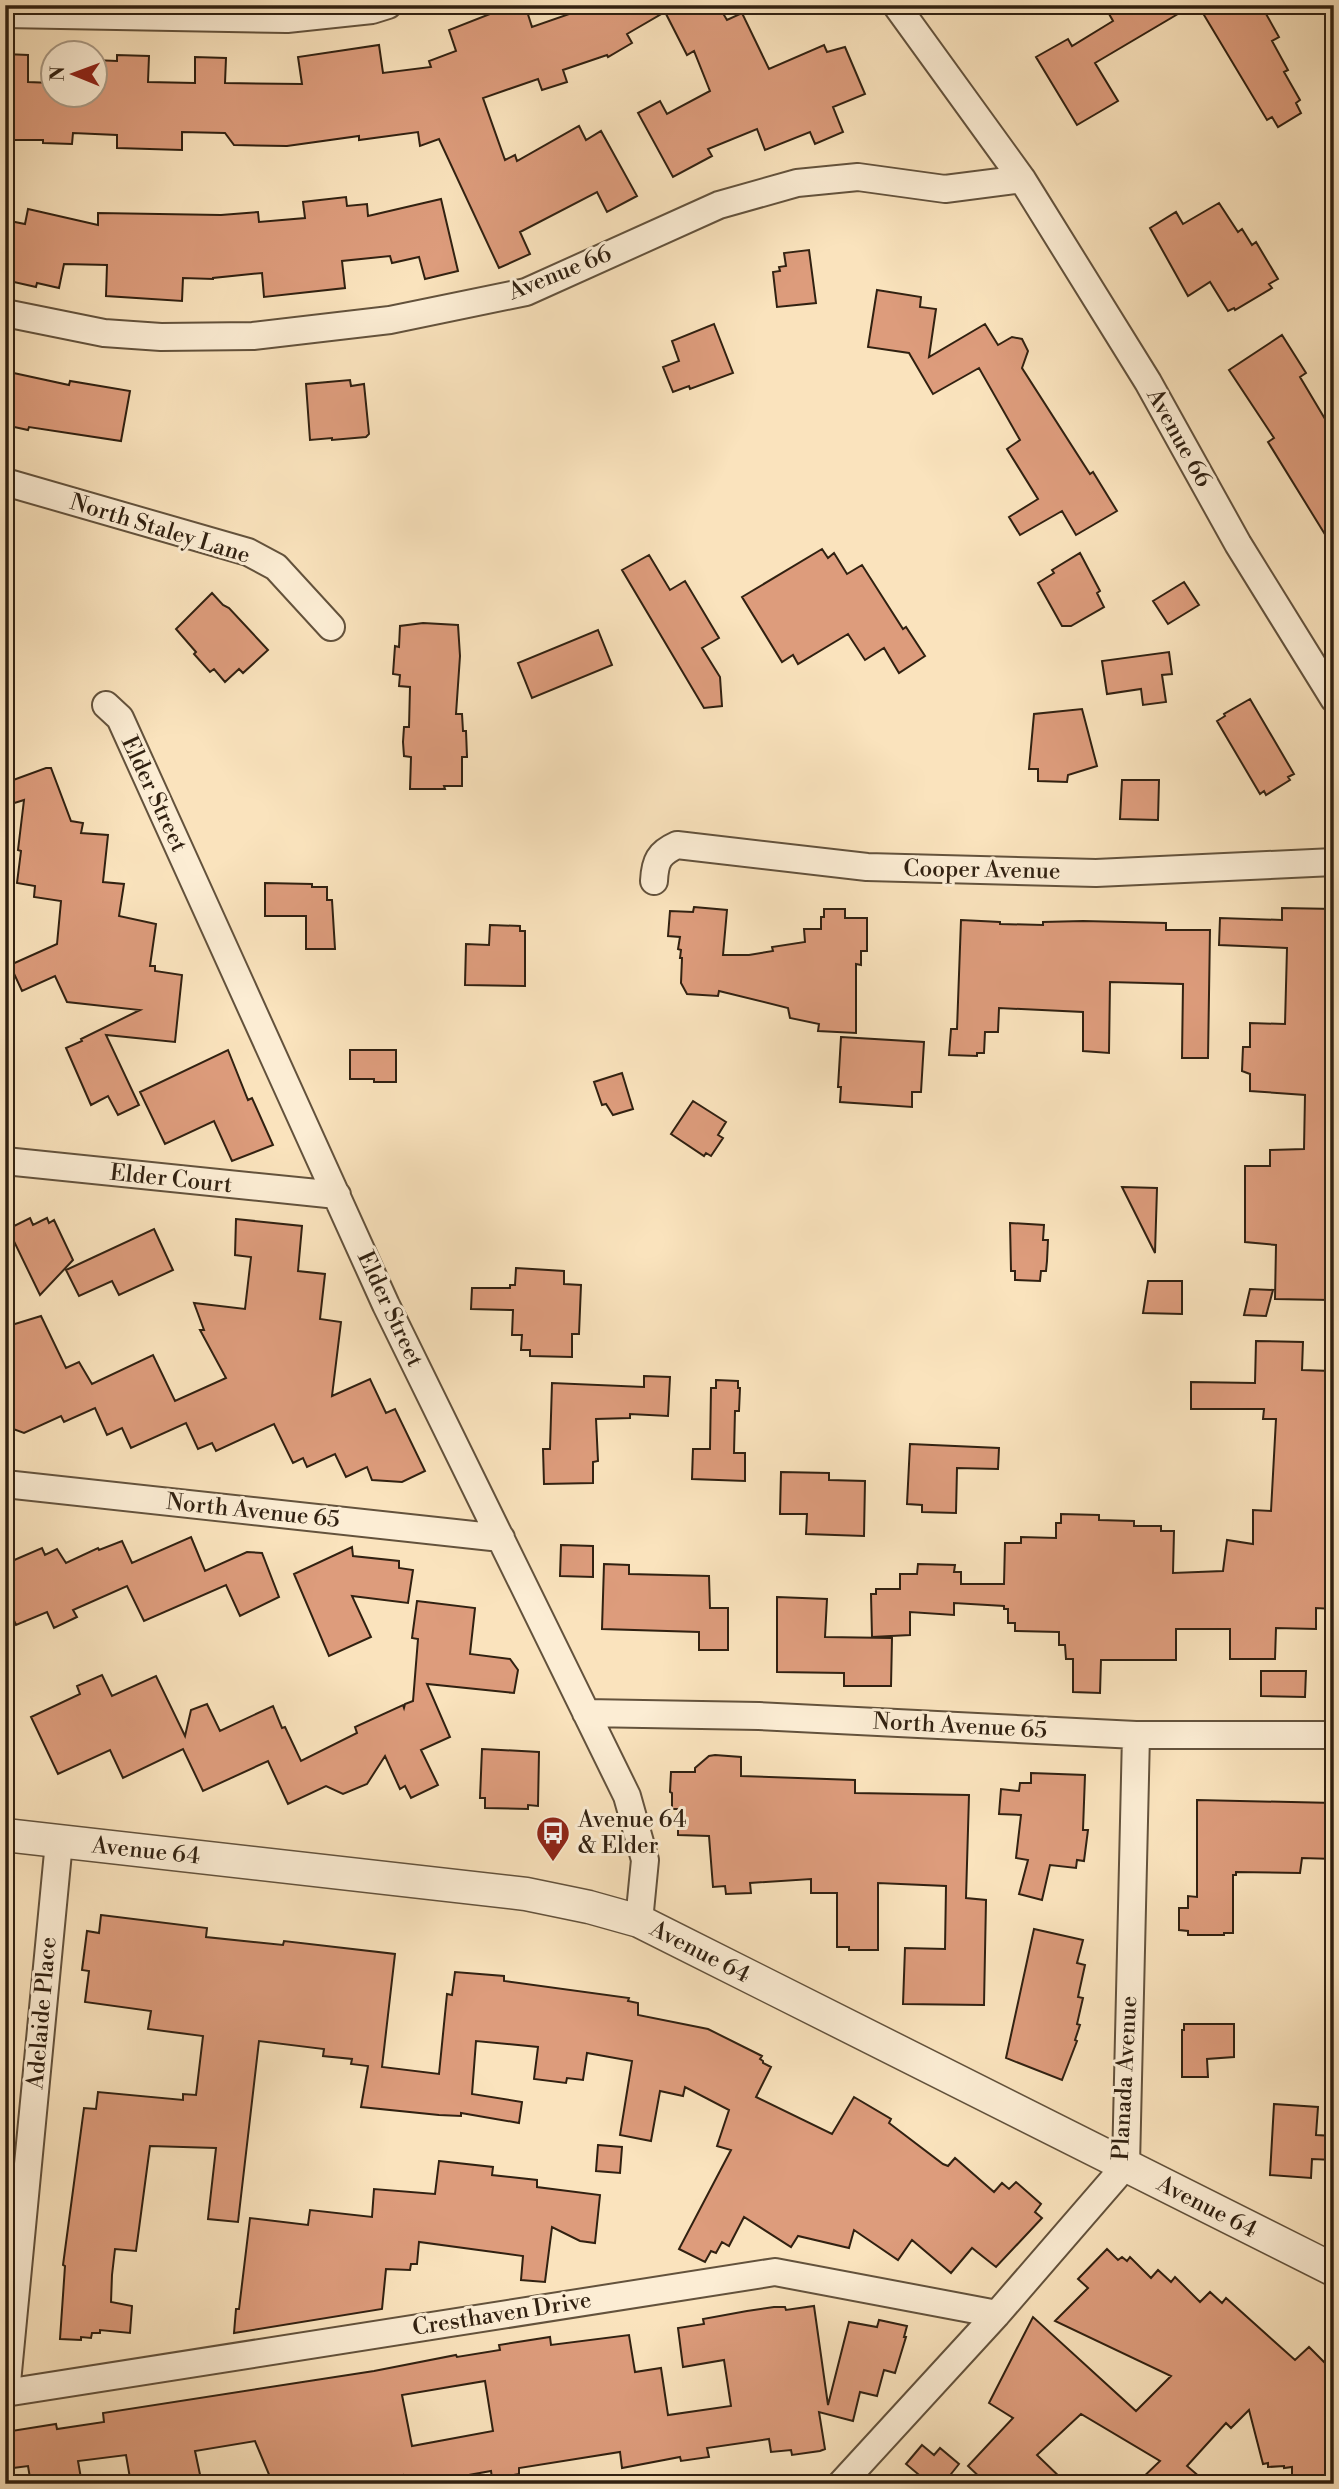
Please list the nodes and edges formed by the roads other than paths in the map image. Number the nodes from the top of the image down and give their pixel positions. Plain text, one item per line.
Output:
1 (388, 5) edge
2 (896, 5) edge
3 (5, 14) edge
4 (1022, 179) junction
5 (5, 313) edge
6 (5, 482) edge
7 (331, 626) dead end
8 (1334, 699) edge
9 (106, 705) dead end
10 (1334, 862) edge
11 (654, 881) dead end
12 (5, 1161) edge
13 (337, 1195) junction
14 (5, 1484) edge
15 (500, 1538) junction
16 (586, 1713) junction
17 (1136, 1735) junction
18 (1334, 1735) edge
19 (5, 1835) edge
20 (59, 1842) junction
21 (639, 1921) junction
22 (1126, 2165) junction
23 (1330, 2271) edge
24 (997, 2314) junction
25 (6, 2393) edge
26 (841, 2484) edge

1 - 3 street
2 - 4 street, Avenue 66
4 - 5 street, Avenue 66
4 - 8 street, Avenue 66
6 - 7 street, North Staley Lane
9 - 13 street, Elder Street
10 - 11 street, Cooper Avenue
12 - 13 street, Elder Court
13 - 15 street, Elder Street
14 - 15 street, North Avenue 65
15 - 16 street, Elder Street
16 - 17 street, North Avenue 65
16 - 21 street, Elder Street
17 - 18 street, North Avenue 65
17 - 22 street, Planada Avenue
19 - 20 street, Avenue 64
20 - 21 street, Avenue 64
20 - 25 street, Adelaide Place
21 - 22 street, Avenue 64
22 - 23 street, Avenue 64
22 - 24 street, Planada Avenue
24 - 25 street, Cresthaven Drive
24 - 26 street, Planada Avenue

